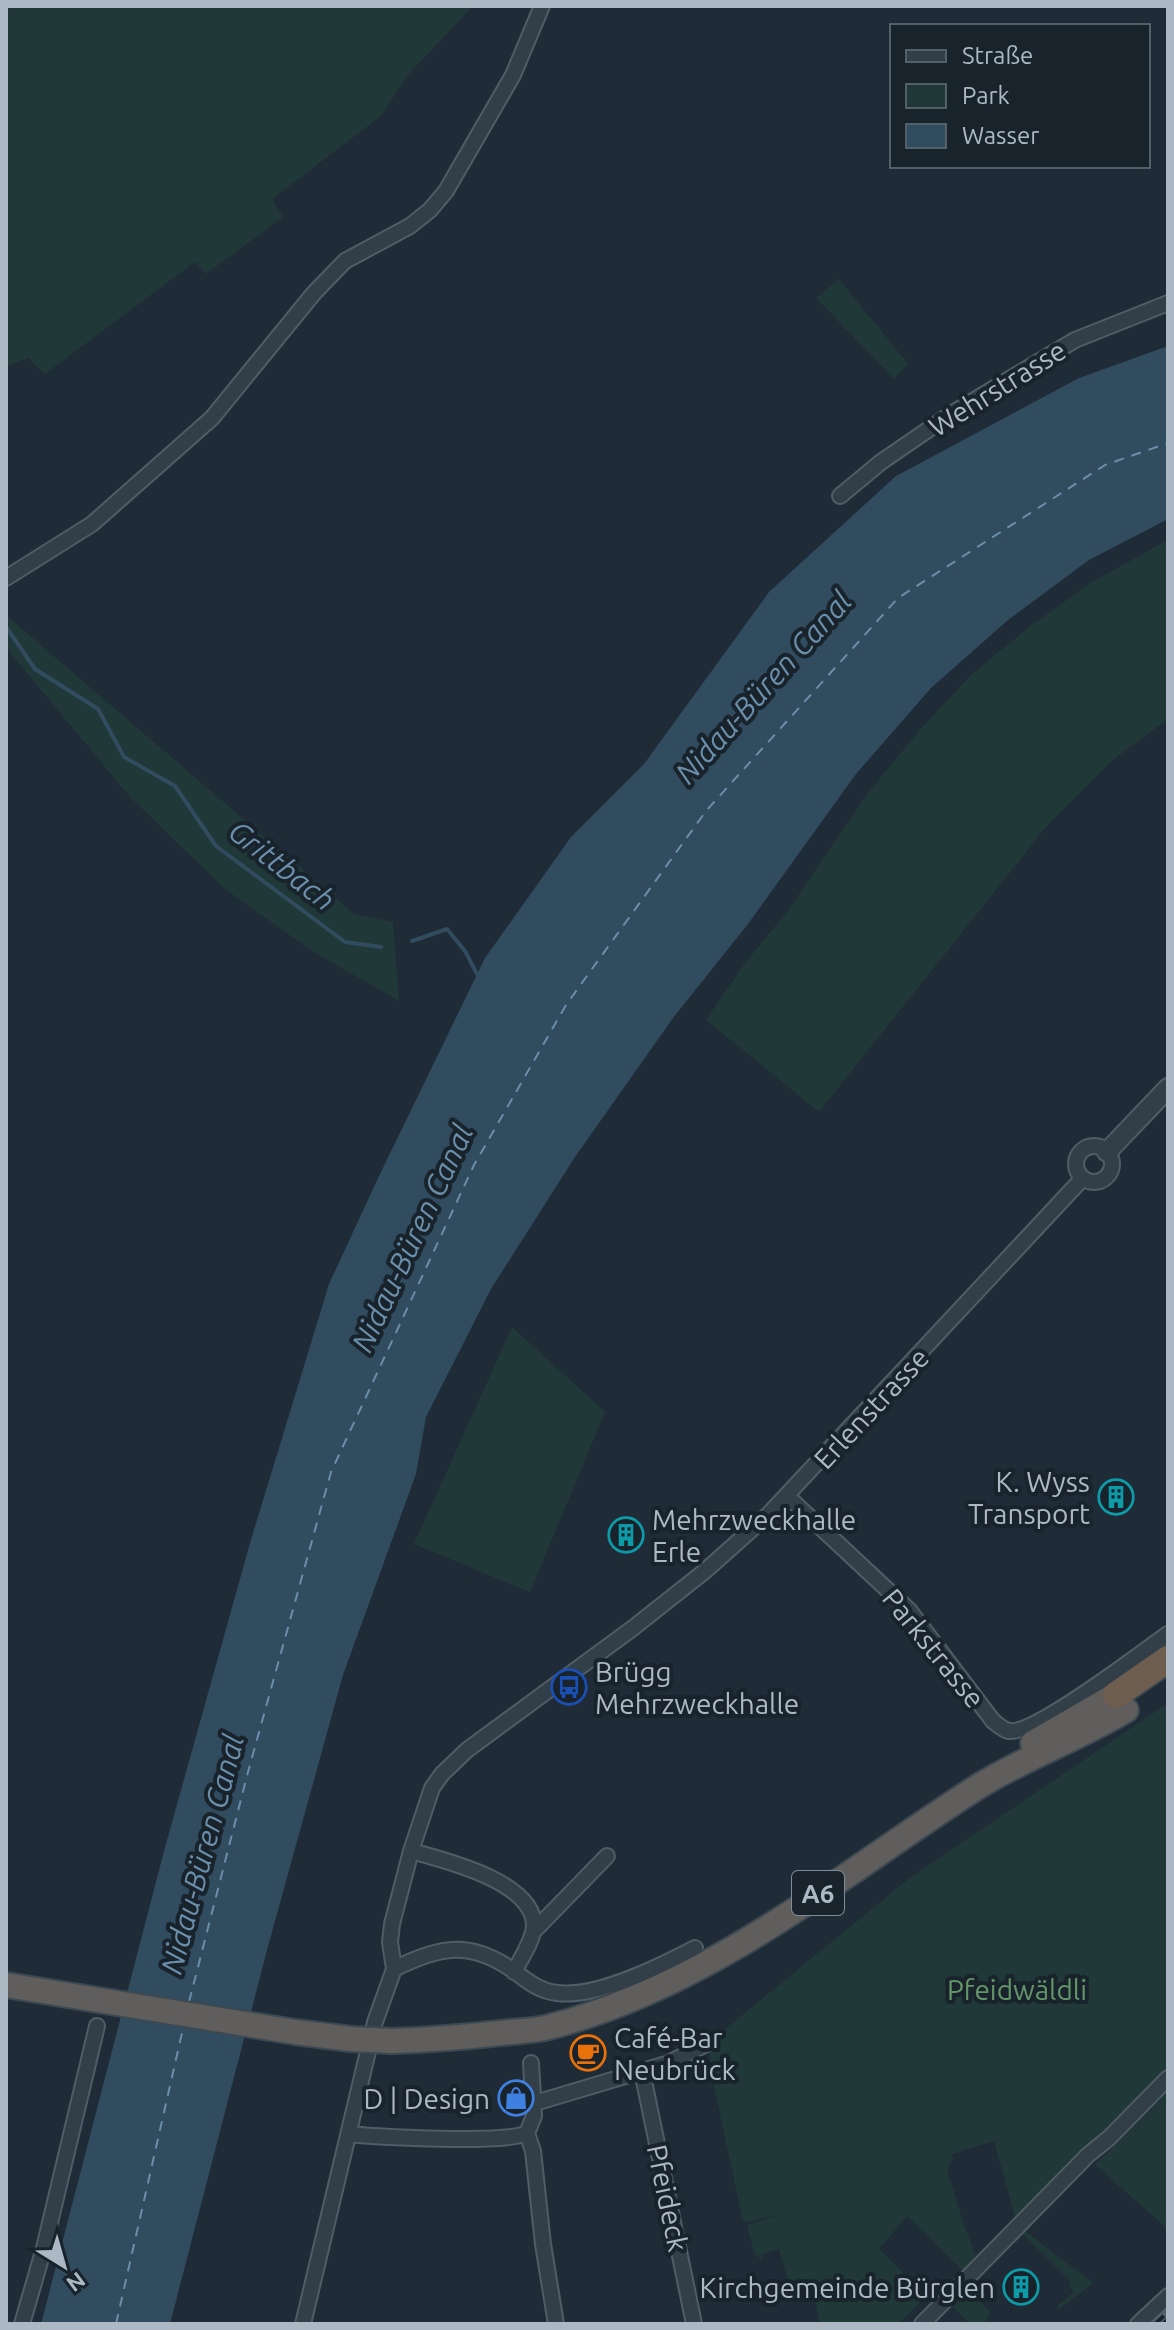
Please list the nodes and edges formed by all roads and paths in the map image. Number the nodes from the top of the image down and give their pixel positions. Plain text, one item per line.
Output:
1 (542, 6) edge
2 (1168, 303) edge
3 (840, 496) dead end
4 (6, 578) edge
5 (1168, 1088) edge
6 (1107, 1152) junction
7 (1083, 1178) junction
8 (787, 1496) junction
9 (1168, 1634) edge
10 (1168, 1659) edge
11 (1168, 1680) edge
12 (1121, 1702) junction
13 (411, 1851) junction
14 (607, 1856) dead end
15 (533, 1932) junction
16 (695, 1948) dead end
17 (394, 1969) junction
18 (514, 1972) junction
19 (6, 1985) edge
20 (97, 2026) dead end
21 (708, 2043) dead end
22 (531, 2063) dead end
23 (642, 2071) junction
24 (1168, 2078) edge
25 (535, 2103) junction
26 (527, 2133) junction
27 (349, 2134) junction
28 (1168, 2296) edge
29 (22, 2324) edge
30 (303, 2324) edge
31 (556, 2324) edge
32 (694, 2324) edge
33 (922, 2324) edge
34 (1138, 2324) edge

1 - 4 street
2 - 3 street, Wehrstrasse
5 - 6 street
6 - 7 street
6 - 7 street
7 - 8 street, Erlenstrasse
8 - 9 street, Parkstrasse
8 - 13 street, Erlenstrasse
10 - 12 highway, A6
11 - 12 highway, A6
12 - 19 highway, A6, bridge
13 - 15 street
13 - 17 street, Erlenstrasse
14 - 15 street
15 - 18 street
16 - 18 street
17 - 18 street
17 - 27 street, Erlenstrasse
20 - 29 street
21 - 23 street
22 - 25 street
23 - 25 street
23 - 32 street, Pfeideck
24 - 33 street
25 - 26 street
26 - 27 street
26 - 31 street
27 - 30 street, Erlenstrasse
28 - 34 street

